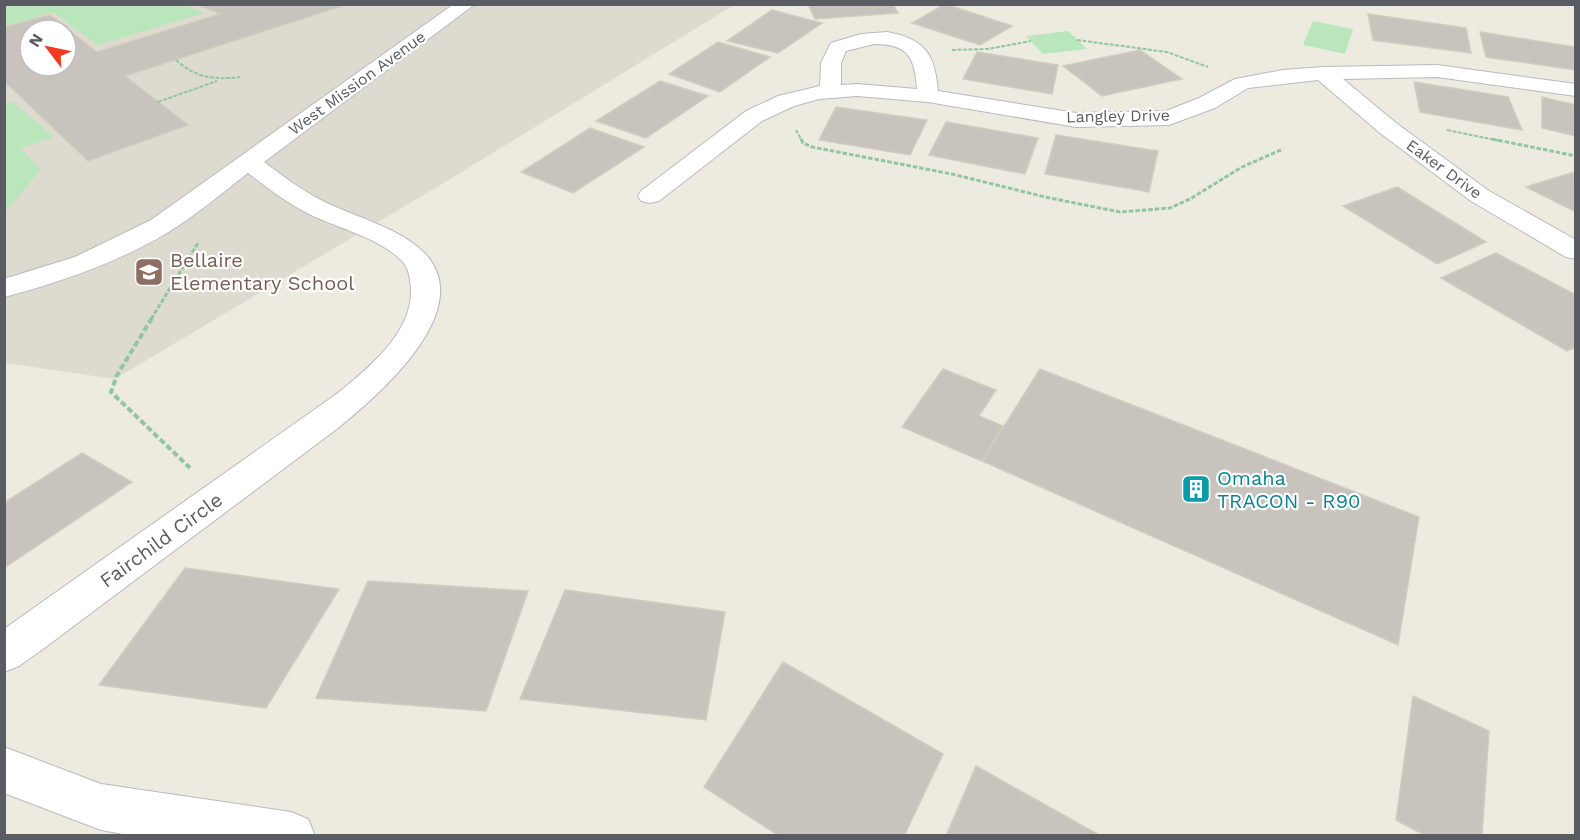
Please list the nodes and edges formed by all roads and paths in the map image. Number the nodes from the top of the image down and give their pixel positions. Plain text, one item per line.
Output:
1 (466, 4) edge
2 (1077, 40) dead end
3 (1031, 41) dead end
4 (915, 49) junction
5 (176, 60) dead end
6 (1323, 73) junction
7 (240, 77) dead end
8 (217, 80) junction
9 (1242, 83) junction
10 (1575, 90) edge
11 (831, 92) junction
12 (928, 96) junction
13 (158, 102) dead end
14 (754, 116) junction
15 (1388, 128) junction
16 (1283, 149) dead end
17 (1575, 156) edge
18 (248, 161) junction
19 (650, 196) dead end
20 (201, 237) dead end
21 (1575, 251) edge
22 (4, 288) edge
23 (181, 460) dead end
24 (4, 653) edge
25 (4, 770) edge
26 (291, 836) edge

1 - 18 street, West Mission Avenue
2 - 9 path
3 - 4 path
4 - 11 street
4 - 12 street
5 - 8 path
6 - 9 street, Langley Drive
6 - 10 street, Langley Drive
6 - 15 street, Eaker Drive
7 - 8 path
8 - 13 path
9 - 12 street, Langley Drive
11 - 12 street, Langley Drive
11 - 14 street, Langley Drive
14 - 16 path
14 - 19 street, Langley Drive
15 - 17 path
15 - 21 street, Eaker Drive
18 - 22 street, West Mission Avenue
18 - 24 street, Fairchild Circle
20 - 23 path
25 - 26 street

